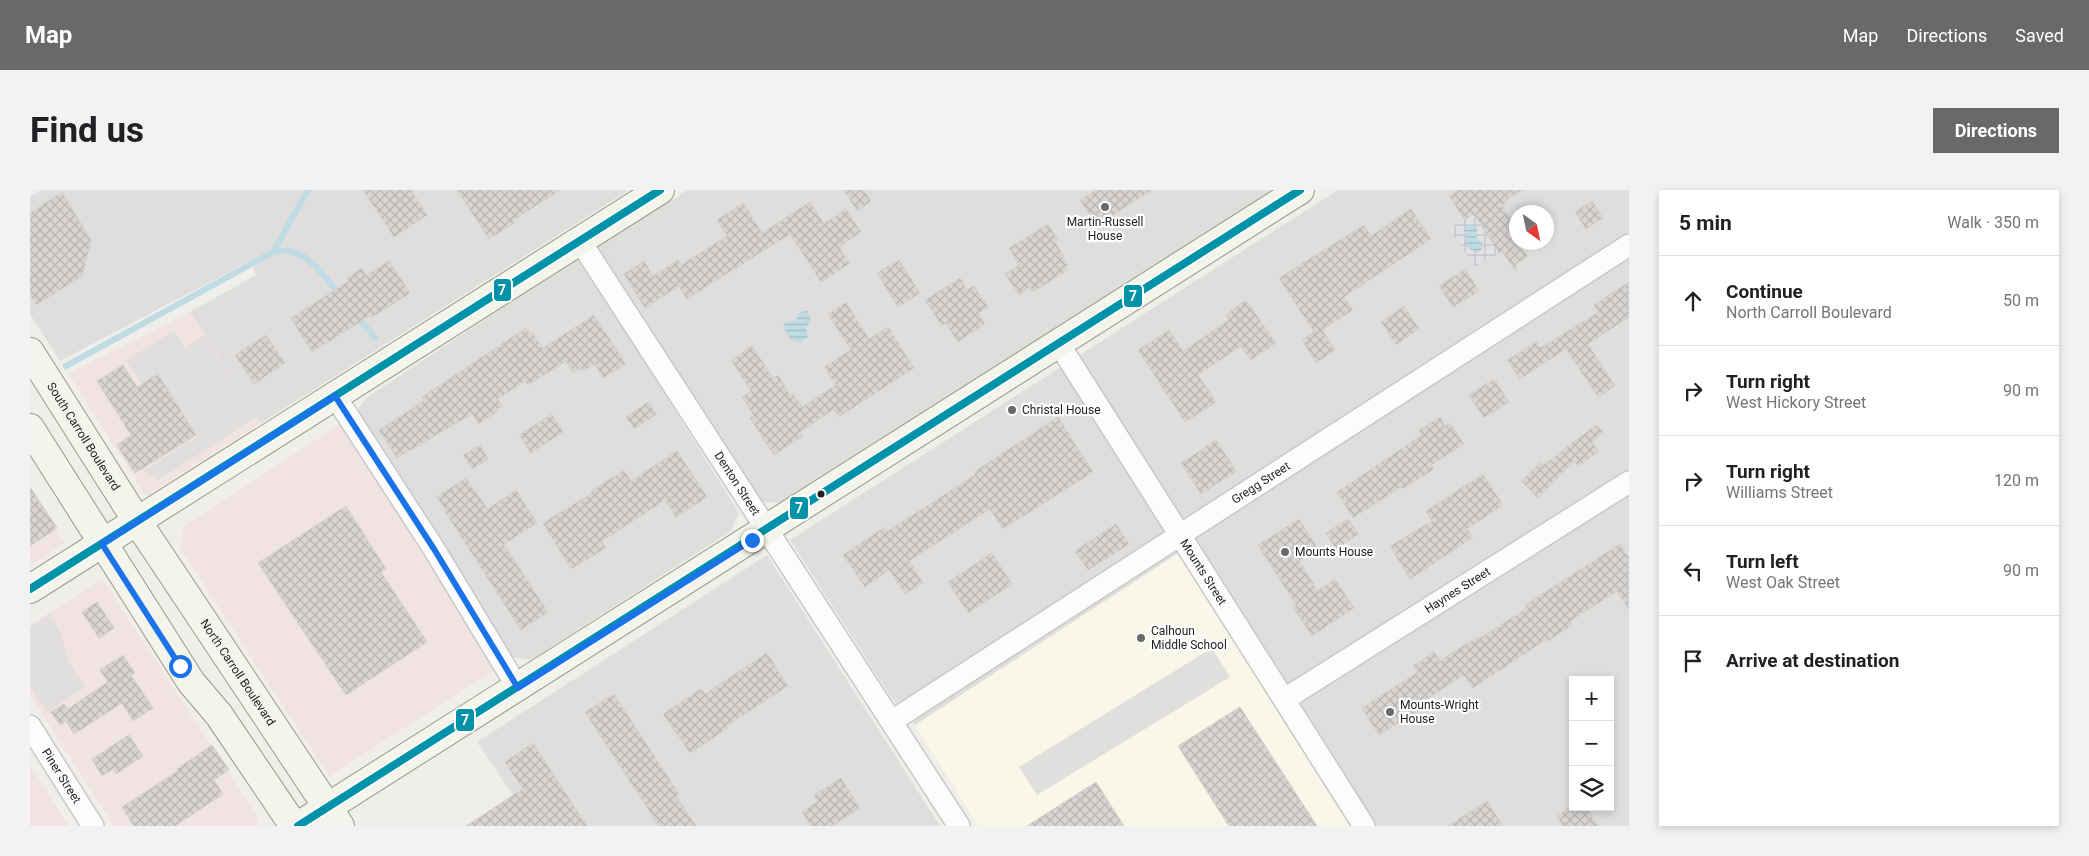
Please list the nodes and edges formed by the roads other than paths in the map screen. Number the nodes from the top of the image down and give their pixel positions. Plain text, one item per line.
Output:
1 (660, 190) edge
2 (1300, 190) edge
3 (580, 240) junction
4 (1629, 245) edge
5 (1059, 344) junction
6 (30, 352) edge
7 (335, 396) junction
8 (30, 428) edge
9 (1629, 482) edge
10 (136, 521) junction
11 (768, 529) junction
12 (1181, 534) junction
13 (102, 544) junction
14 (30, 589) edge
15 (518, 688) junction
16 (1285, 699) junction
17 (892, 722) junction
18 (30, 726) edge
19 (334, 817) edge
20 (93, 826) edge
21 (294, 826) edge
22 (298, 826) edge
23 (959, 826) edge
24 (1364, 826) edge

1 - 3 main road
2 - 5 main road
3 - 7 main road
3 - 11 street, Denton Street
4 - 12 street, Gregg Street
5 - 11 main road
5 - 12 street, Mounts Street
6 - 10 main road, South Carroll Boulevard
7 - 10 main road
7 - 15 street
8 - 13 main road
9 - 16 street, Haynes Street
10 - 13 main road
10 - 19 main road, North Carroll Boulevard
11 - 15 main road
11 - 17 street, Denton Street
12 - 16 street, Mounts Street
12 - 17 street, Gregg Street
13 - 14 main road
13 - 21 main road
15 - 19 main road
16 - 24 street, Mounts Street
17 - 23 street, Denton Street
18 - 20 street, Piner Street
19 - 22 main road

